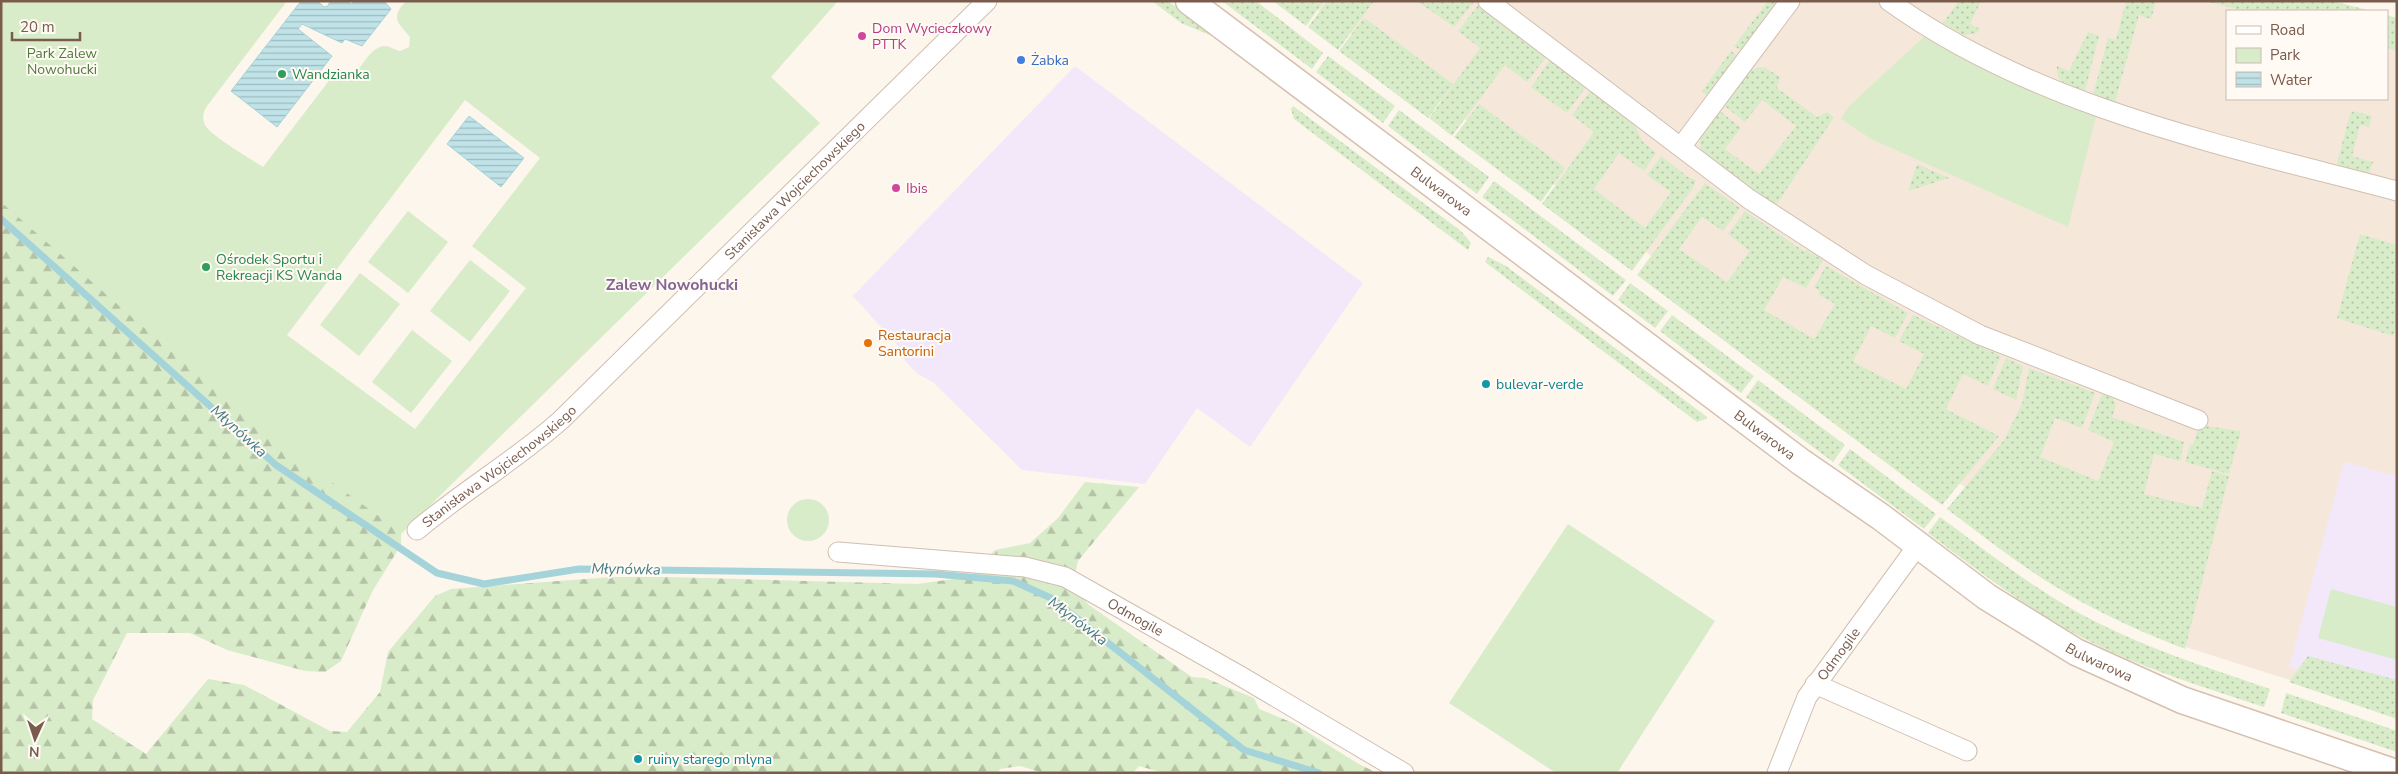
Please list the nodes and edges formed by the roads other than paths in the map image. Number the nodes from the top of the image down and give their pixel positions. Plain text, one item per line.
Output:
1 (987, 1) edge
2 (1189, 1) edge
3 (1488, 1) edge
4 (1790, 1) edge
5 (1889, 1) edge
6 (1680, 147) junction
7 (2397, 192) edge
8 (2198, 420) dead end
9 (417, 530) dead end
10 (1918, 544) junction
11 (838, 552) dead end
12 (1816, 684) junction
13 (1967, 751) dead end
14 (1404, 773) edge
15 (1777, 773) edge
16 (2396, 773) edge

1 - 9 street, Stanisława Wojciechowskiego
2 - 10 street, Bulwarowa
3 - 6 street
4 - 6 street
5 - 7 street
6 - 8 street
10 - 12 street, Odmogile
10 - 16 street, Bulwarowa
11 - 14 street, Odmogile
12 - 13 street
12 - 15 street, Odmogile

